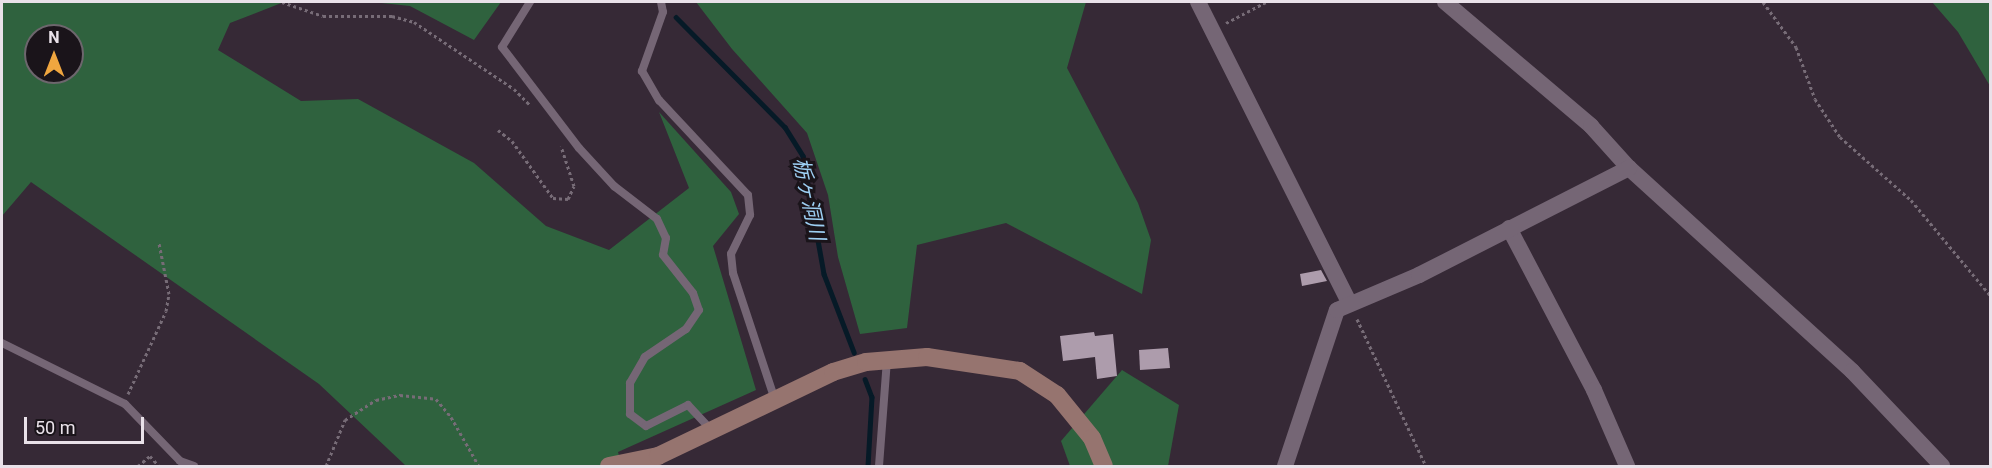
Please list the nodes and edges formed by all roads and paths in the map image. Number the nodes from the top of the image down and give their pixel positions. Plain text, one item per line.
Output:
1 (282, 2) edge
2 (530, 2) edge
3 (661, 2) edge
4 (1198, 2) edge
5 (1266, 2) edge
6 (1445, 2) edge
7 (1763, 2) edge
8 (1214, 30) junction
9 (538, 114) dead end
10 (498, 129) dead end
11 (558, 139) dead end
12 (1629, 168) junction
13 (1509, 228) junction
14 (159, 243) dead end
15 (1990, 296) edge
16 (1350, 304) junction
17 (2, 343) edge
18 (887, 359) junction
19 (774, 397) junction
20 (125, 404) junction
21 (711, 430) junction
22 (138, 466) edge
23 (159, 466) edge
24 (194, 466) edge
25 (326, 466) edge
26 (479, 466) edge
27 (609, 466) edge
28 (879, 466) edge
29 (1104, 466) edge
30 (1285, 466) edge
31 (1426, 466) edge
32 (1627, 466) edge
33 (1942, 466) edge

1 - 9 path
2 - 21 lane
3 - 19 lane
4 - 8 street
5 - 8 path
6 - 12 street
7 - 15 path
8 - 16 street
10 - 11 path
12 - 13 street
12 - 33 street
13 - 16 street
13 - 32 street
14 - 20 path
16 - 30 street
16 - 31 path
17 - 20 lane
18 - 19 street
18 - 28 lane
18 - 29 street
19 - 21 street
20 - 24 lane
21 - 27 street
22 - 23 path
25 - 26 path

